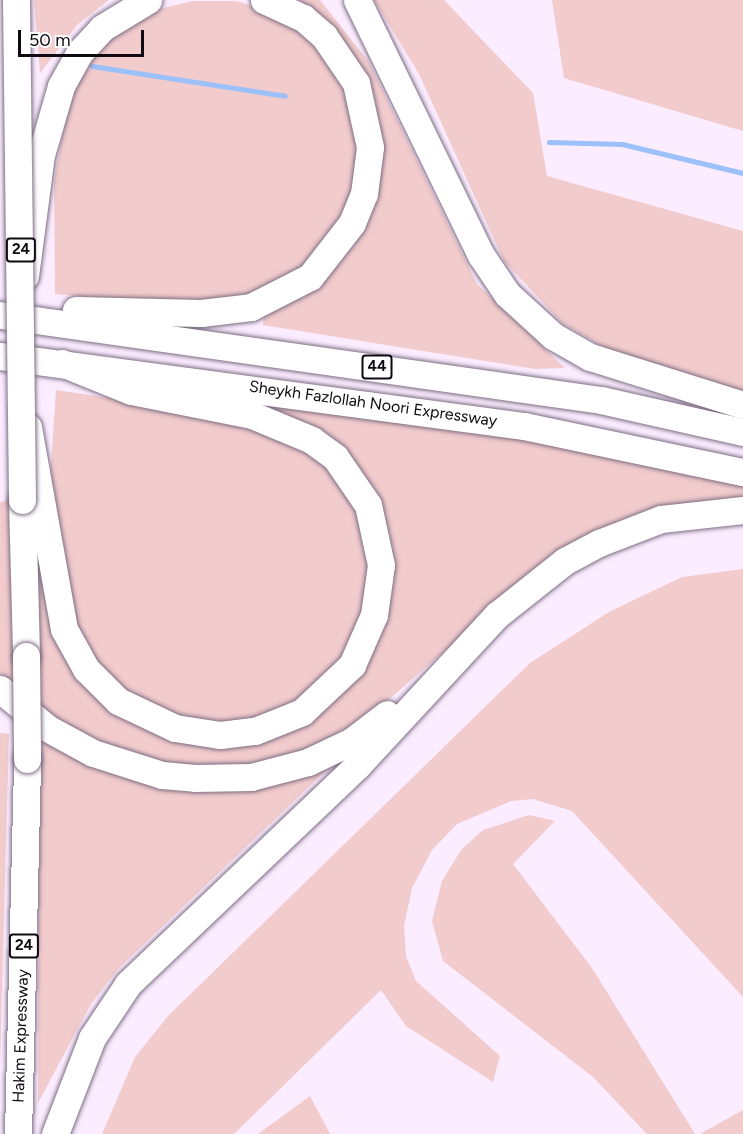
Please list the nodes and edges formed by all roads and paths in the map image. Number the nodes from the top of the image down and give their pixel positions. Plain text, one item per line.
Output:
1 (16, 0) edge
2 (148, 0) edge
3 (264, 0) edge
4 (341, 0) edge
5 (357, 0) edge
6 (381, 44) junction
7 (22, 292) junction
8 (4, 316) edge
9 (0, 356) edge
10 (62, 363) junction
11 (20, 395) junction
12 (743, 405) edge
13 (743, 432) edge
14 (743, 472) edge
15 (743, 510) edge
16 (442, 670) junction
17 (0, 689) edge
18 (18, 1134) edge
19 (55, 1134) edge

1 - 7 highway, 24, bridge
2 - 7 highway
3 - 8 highway
4 - 6 highway
5 - 6 highway
6 - 12 highway
7 - 11 highway, 24, bridge
8 - 13 highway, 44
9 - 10 highway, Sheykh Fazlollah Noori Expressway / 44
10 - 11 highway
10 - 14 highway, Sheykh Fazlollah Noori Expressway / 44
11 - 18 highway, Hakim Expressway / 24, bridge
15 - 16 highway
16 - 17 highway
16 - 19 highway

